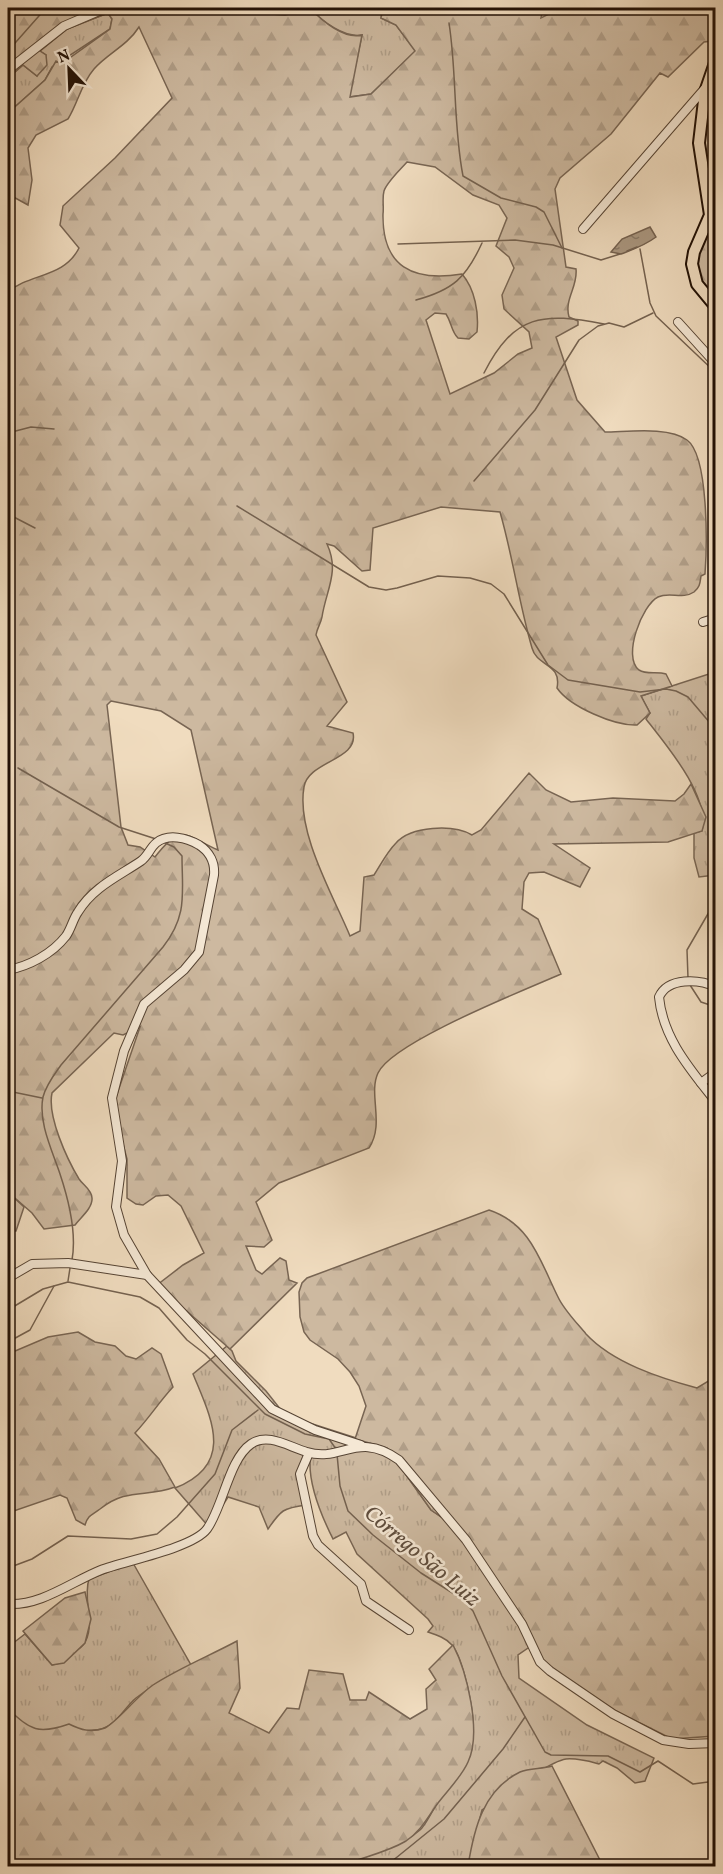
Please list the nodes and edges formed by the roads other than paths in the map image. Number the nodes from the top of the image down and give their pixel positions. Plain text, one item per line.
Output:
1 (106, 8) edge
2 (716, 60) edge
3 (8, 70) edge
4 (707, 86) junction
5 (583, 229) dead end
6 (716, 307) edge
7 (678, 322) dead end
8 (716, 364) edge
9 (716, 618) edge
10 (703, 622) dead end
11 (8, 970) edge
12 (712, 986) edge
13 (716, 1072) edge
14 (701, 1083) junction
15 (716, 1102) edge
16 (147, 1275) junction
17 (8, 1278) edge
18 (362, 1446) junction
19 (309, 1453) junction
20 (8, 1604) edge
21 (409, 1630) dead end
22 (716, 1743) edge

1 - 3 street
2 - 4 main road
4 - 5 street
4 - 6 main road
7 - 8 street
9 - 10 street
11 - 16 street
12 - 14 street
13 - 14 street
14 - 15 street
16 - 17 street
16 - 18 street
18 - 19 street
18 - 22 street
19 - 20 street
19 - 21 street

